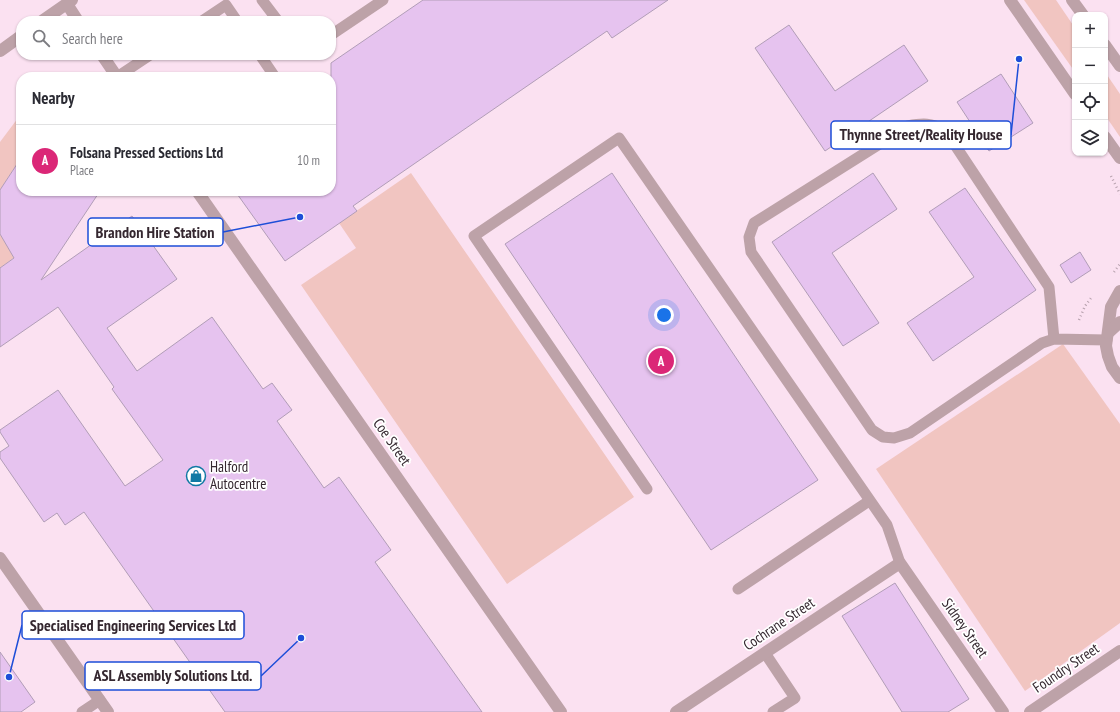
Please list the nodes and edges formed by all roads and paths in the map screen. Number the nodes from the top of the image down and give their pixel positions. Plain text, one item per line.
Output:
1 (262, 0) edge
2 (383, 0) edge
3 (1010, 0) edge
4 (1072, 0) edge
5 (69, 2) edge
6 (1081, 12) edge
7 (49, 16) edge
8 (76, 16) edge
9 (210, 16) edge
10 (234, 16) edge
11 (274, 16) edge
12 (336, 32) edge
13 (16, 40) edge
14 (1107, 48) edge
15 (0, 51) edge
16 (105, 60) edge
17 (142, 60) edge
18 (263, 60) edge
19 (1120, 66) edge
20 (114, 72) edge
21 (124, 72) edge
22 (272, 72) edge
23 (1072, 90) edge
24 (1108, 140) edge
25 (1120, 158) edge
26 (200, 196) edge
27 (1120, 291) edge
28 (1120, 322) edge
29 (1108, 337) junction
30 (1054, 339) junction
31 (1120, 378) edge
32 (647, 489) dead end
33 (869, 501) junction
34 (0, 558) edge
35 (900, 562) junction
36 (738, 590) dead end
37 (1120, 651) edge
38 (765, 653) junction
39 (100, 700) junction
40 (82, 712) edge
41 (108, 712) edge
42 (561, 712) edge
43 (676, 712) edge
44 (774, 712) edge
45 (1003, 712) edge
46 (1030, 712) edge

1 - 11 lane
2 - 12 lane
3 - 23 street
4 - 6 street
5 - 7 street
5 - 8 street
9 - 10 lane
13 - 15 street
14 - 19 street
16 - 20 street
17 - 21 lane
18 - 22 lane
24 - 25 street
26 - 42 street, Coe Street
27 - 29 street
28 - 29 street
29 - 30 lane
29 - 31 street
30 - 30 lane
32 - 33 lane
33 - 35 lane
33 - 36 lane
34 - 39 street
35 - 38 street, Cochrane Street
35 - 45 street, Sidney Street
37 - 46 street, Foundry Street
38 - 43 street, Cochrane Street
38 - 44 lane
39 - 40 lane
39 - 41 street

